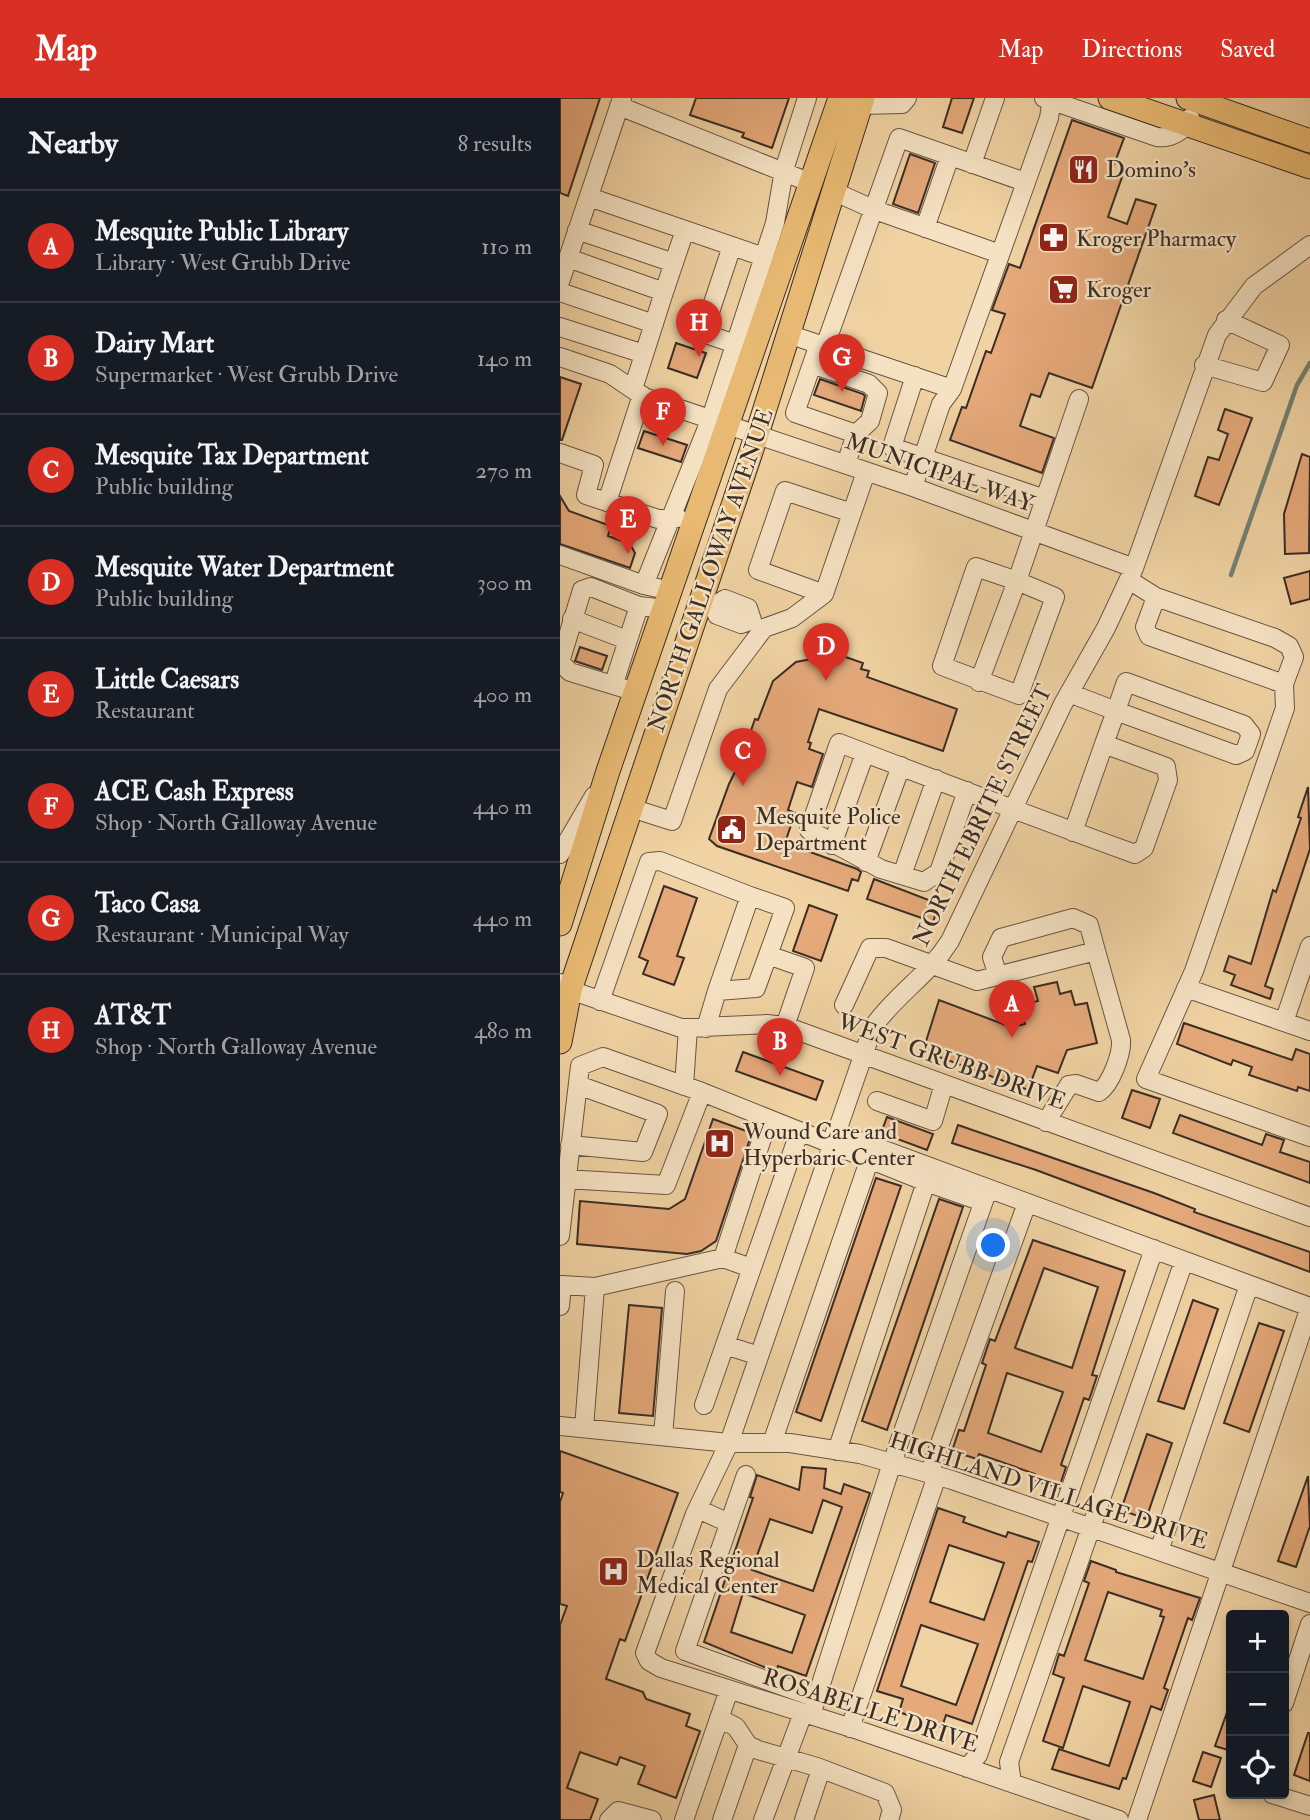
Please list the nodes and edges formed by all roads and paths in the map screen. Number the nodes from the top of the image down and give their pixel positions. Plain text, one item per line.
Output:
1 (807, 98) edge
2 (906, 98) edge
3 (995, 98) edge
4 (1110, 98) edge
5 (1049, 99) edge
6 (1194, 99) edge
7 (854, 101) edge
8 (621, 102) edge
9 (1187, 125) junction
10 (1310, 141) edge
11 (950, 156) junction
12 (972, 164) junction
13 (1310, 167) edge
14 (784, 172) junction
15 (1025, 182) junction
16 (811, 183) junction
17 (833, 191) junction
18 (589, 197) junction
19 (875, 210) junction
20 (925, 228) junction
21 (578, 230) junction
22 (685, 230) junction
23 (1310, 245) edge
24 (732, 246) junction
25 (1000, 254) junction
26 (764, 257) junction
27 (568, 258) junction
28 (674, 263) junction
29 (560, 282) edge
30 (560, 292) edge
31 (664, 292) junction
32 (1226, 320) junction
33 (654, 324) junction
34 (560, 327) edge
35 (788, 334) junction
36 (822, 345) junction
37 (744, 347) junction
38 (644, 354) junction
39 (560, 357) edge
40 (812, 364) junction
41 (1204, 365) junction
42 (915, 376) junction
43 (952, 389) junction
44 (637, 392) junction
45 (1079, 399) dead end
46 (720, 421) junction
47 (757, 434) junction
48 (856, 434) junction
49 (560, 453) edge
50 (923, 457) junction
51 (846, 464) junction
52 (866, 472) junction
53 (913, 488) junction
54 (696, 490) junction
55 (1045, 499) junction
56 (607, 502) junction
57 (852, 513) junction
58 (672, 516) junction
59 (695, 523) junction
60 (1034, 531) junction
61 (560, 555) edge
62 (1132, 574) junction
63 (1017, 581) junction
64 (644, 585) junction
65 (824, 594) junction
66 (1156, 597) junction
67 (668, 600) junction
68 (707, 604) junction
69 (639, 606) junction
70 (572, 619) junction
71 (758, 624) junction
72 (627, 640) junction
73 (979, 682) junction
74 (614, 683) junction
75 (1284, 684) junction
76 (636, 692) junction
77 (1069, 693) junction
78 (1116, 711) junction
79 (1104, 744) junction
80 (864, 753) junction
81 (901, 766) junction
82 (608, 771) junction
83 (936, 779) junction
84 (967, 791) junction
85 (631, 808) junction
86 (1013, 808) junction
87 (566, 832) edge
88 (1073, 832) junction
89 (832, 845) junction
90 (560, 854) edge
91 (866, 862) junction
92 (902, 875) junction
93 (750, 896) junction
94 (560, 924) edge
95 (1310, 946) edge
96 (1096, 951) junction
97 (768, 955) junction
98 (935, 965) junction
99 (998, 976) junction
100 (564, 988) edge
101 (1186, 988) junction
102 (718, 991) junction
103 (600, 1001) junction
104 (844, 1006) dead end
105 (1284, 1022) junction
106 (785, 1026) junction
107 (697, 1028) junction
108 (1310, 1031) edge
109 (560, 1042) edge
110 (862, 1054) junction
111 (944, 1084) junction
112 (578, 1085) junction
113 (684, 1086) junction
114 (702, 1092) junction
115 (877, 1101) dead end
116 (768, 1120) junction
117 (1046, 1122) junction
118 (799, 1133) junction
119 (1310, 1137) edge
120 (833, 1139) junction
121 (570, 1145) junction
122 (869, 1161) junction
123 (563, 1179) edge
124 (926, 1182) junction
125 (985, 1195) junction
126 (1027, 1203) junction
127 (1310, 1217) edge
128 (560, 1236) edge
129 (1154, 1249) junction
130 (723, 1258) junction
131 (1184, 1261) junction
132 (751, 1268) junction
133 (1249, 1285) junction
134 (595, 1287) junction
135 (675, 1291) dead end
136 (560, 1306) edge
137 (1310, 1307) edge
138 (725, 1345) junction
139 (758, 1356) junction
140 (704, 1405) dead end
141 (560, 1426) edge
142 (584, 1428) junction
143 (663, 1436) junction
144 (729, 1443) junction
145 (772, 1443) junction
146 (837, 1451) junction
147 (892, 1463) junction
148 (746, 1475) dead end
149 (933, 1475) junction
150 (698, 1509) junction
151 (1061, 1517) junction
152 (729, 1523) junction
153 (1092, 1528) junction
154 (1159, 1551) junction
155 (1219, 1572) junction
156 (1310, 1603) edge
157 (655, 1622) joint
158 (1310, 1624) edge
159 (1289, 1688) edge
160 (729, 1690) junction
161 (810, 1709) junction
162 (719, 1718) junction
163 (850, 1728) junction
164 (748, 1745) junction
165 (786, 1758) junction
166 (967, 1768) junction
167 (821, 1769) junction
168 (1012, 1783) junction
169 (1287, 1799) edge
170 (1310, 1807) edge
171 (609, 1820) edge
172 (652, 1820) edge
173 (684, 1820) edge
174 (722, 1820) edge
175 (763, 1820) edge
176 (804, 1820) edge
177 (889, 1820) edge
178 (1119, 1820) edge
179 (1137, 1820) edge

1 - 14 street
2 - 7 street
3 - 12 street
4 - 9 main road
5 - 9 street
5 - 15 street
6 - 9 street
6 - 10 main road
7 - 16 main road, NORTH GALLOWAY AVENUE
7 - 17 main road, NORTH GALLOWAY AVENUE
8 - 14 street
8 - 18 street
9 - 13 main road
11 - 12 street
11 - 19 street
11 - 20 street
12 - 15 street
14 - 16 street
14 - 26 street
15 - 25 street
16 - 17 main road
16 - 37 main road, NORTH GALLOWAY AVENUE
17 - 19 street
17 - 35 main road, NORTH GALLOWAY AVENUE
18 - 21 street
18 - 22 street
19 - 20 street
19 - 36 street
20 - 25 street
21 - 27 street
21 - 28 street
22 - 24 street
22 - 28 street
23 - 32 street, NORTH EBRITE STREET
24 - 26 street
24 - 37 street
25 - 43 street
26 - 37 street
27 - 29 street
27 - 31 street
28 - 31 street
30 - 33 street
31 - 33 street
32 - 41 street, NORTH EBRITE STREET
32 - 41 street
33 - 38 street
34 - 38 street
35 - 36 street
35 - 47 main road, NORTH GALLOWAY AVENUE
36 - 40 street
36 - 42 street
37 - 46 main road, NORTH GALLOWAY AVENUE
38 - 44 street
39 - 44 street, MUNICIPAL WAY
40 - 48 street
40 - 48 street
41 - 62 street, NORTH EBRITE STREET
42 - 43 street
42 - 50 street
43 - 50 street
44 - 46 street, MUNICIPAL WAY
44 - 56 street
45 - 55 street
46 - 47 street, MUNICIPAL WAY
46 - 54 main road, NORTH GALLOWAY AVENUE
47 - 51 street, MUNICIPAL WAY
47 - 68 main road, NORTH GALLOWAY AVENUE
48 - 51 street
49 - 56 street
50 - 53 street
50 - 55 street
51 - 52 street, MUNICIPAL WAY
52 - 53 street, MUNICIPAL WAY
52 - 57 street
53 - 60 street, MUNICIPAL WAY
54 - 58 street
54 - 59 main road, NORTH GALLOWAY AVENUE
55 - 60 street
56 - 58 street
57 - 65 street
57 - 65 street
58 - 59 street
58 - 64 street
59 - 67 main road, NORTH GALLOWAY AVENUE
60 - 62 street, MUNICIPAL WAY
60 - 63 street
61 - 64 street
62 - 66 street, MUNICIPAL WAY
62 - 77 street, NORTH EBRITE STREET
63 - 73 street
63 - 73 street
63 - 73 street
64 - 67 street
65 - 71 street
66 - 75 street, MUNICIPAL WAY
66 - 75 street
67 - 68 main road
67 - 69 street
67 - 76 main road, NORTH GALLOWAY AVENUE
68 - 71 street
68 - 85 main road, NORTH GALLOWAY AVENUE
69 - 70 street
69 - 72 street
70 - 72 street
70 - 74 street
71 - 85 street
72 - 74 street
74 - 76 street
75 - 101 street, MUNICIPAL WAY
76 - 82 main road, NORTH GALLOWAY AVENUE
77 - 78 street
77 - 86 street, NORTH EBRITE STREET
78 - 78 street
78 - 79 street
79 - 88 street
79 - 88 street
80 - 81 street
80 - 89 street
80 - 89 street
81 - 83 street
81 - 91 street
82 - 87 street
82 - 94 main road, NORTH GALLOWAY AVENUE
83 - 84 street
83 - 92 street
84 - 86 street
84 - 92 street
85 - 100 main road, NORTH GALLOWAY AVENUE
86 - 88 street
86 - 98 street, NORTH EBRITE STREET
87 - 90 street
89 - 91 street
91 - 92 street
93 - 97 street
93 - 102 street
93 - 103 street
95 - 105 street
96 - 99 street
96 - 99 street
96 - 117 street
97 - 102 street
97 - 106 street
98 - 99 street
98 - 104 street
98 - 110 street, NORTH EBRITE STREET
100 - 103 street, WEST GRUBB DRIVE
100 - 109 main road, NORTH GALLOWAY AVENUE
101 - 105 street
101 - 119 street, MUNICIPAL WAY
102 - 107 street
103 - 107 street, WEST GRUBB DRIVE
105 - 108 street
106 - 107 street, WEST GRUBB DRIVE
106 - 110 street, WEST GRUBB DRIVE
107 - 113 street
110 - 111 street, WEST GRUBB DRIVE
110 - 120 street, NORTH EBRITE STREET
111 - 115 street
111 - 117 street, WEST GRUBB DRIVE
112 - 113 street
112 - 121 street
112 - 121 street
113 - 114 street
114 - 116 street
114 - 123 street
116 - 118 street
116 - 130 street
117 - 127 street, WEST GRUBB DRIVE
118 - 120 street
118 - 132 street
120 - 122 street
120 - 125 street
120 - 139 street, NORTH EBRITE STREET
121 - 123 street
122 - 124 street
122 - 145 street
123 - 128 street
124 - 125 street
124 - 146 street
125 - 126 street
125 - 147 street
126 - 129 street
126 - 149 street
129 - 131 street
129 - 151 street
130 - 132 street
130 - 134 street
131 - 133 street
131 - 153 street
132 - 138 street
133 - 137 street
133 - 154 street
134 - 136 street
134 - 142 street
135 - 143 street
137 - 155 street
138 - 139 street
138 - 140 street
139 - 144 street, NORTH EBRITE STREET
141 - 142 street, HIGHLAND VILLAGE DRIVE
142 - 143 street, HIGHLAND VILLAGE DRIVE
143 - 144 street, HIGHLAND VILLAGE DRIVE
144 - 145 street, HIGHLAND VILLAGE DRIVE
144 - 150 street, NORTH EBRITE STREET
145 - 146 street, HIGHLAND VILLAGE DRIVE
146 - 147 street, HIGHLAND VILLAGE DRIVE
147 - 149 street, HIGHLAND VILLAGE DRIVE
147 - 161 street
148 - 152 street
149 - 151 street, HIGHLAND VILLAGE DRIVE
149 - 163 street
150 - 152 street
150 - 157 street, NORTH EBRITE STREET
151 - 153 street, HIGHLAND VILLAGE DRIVE
151 - 166 street
152 - 161 street
153 - 154 street, HIGHLAND VILLAGE DRIVE
153 - 168 street
154 - 155 street, HIGHLAND VILLAGE DRIVE
155 - 156 street, HIGHLAND VILLAGE DRIVE
155 - 179 street
157 - 160 street, ROSABELLE DRIVE
158 - 159 street
160 - 161 street, ROSABELLE DRIVE
160 - 162 street
161 - 163 street, ROSABELLE DRIVE
161 - 165 street
162 - 164 street
162 - 173 street
163 - 166 street, ROSABELLE DRIVE
164 - 165 street
164 - 174 street
165 - 167 street
165 - 175 street
166 - 168 street, ROSABELLE DRIVE
167 - 176 street
167 - 177 street
168 - 178 street, ROSABELLE DRIVE
169 - 170 street
171 - 172 street

